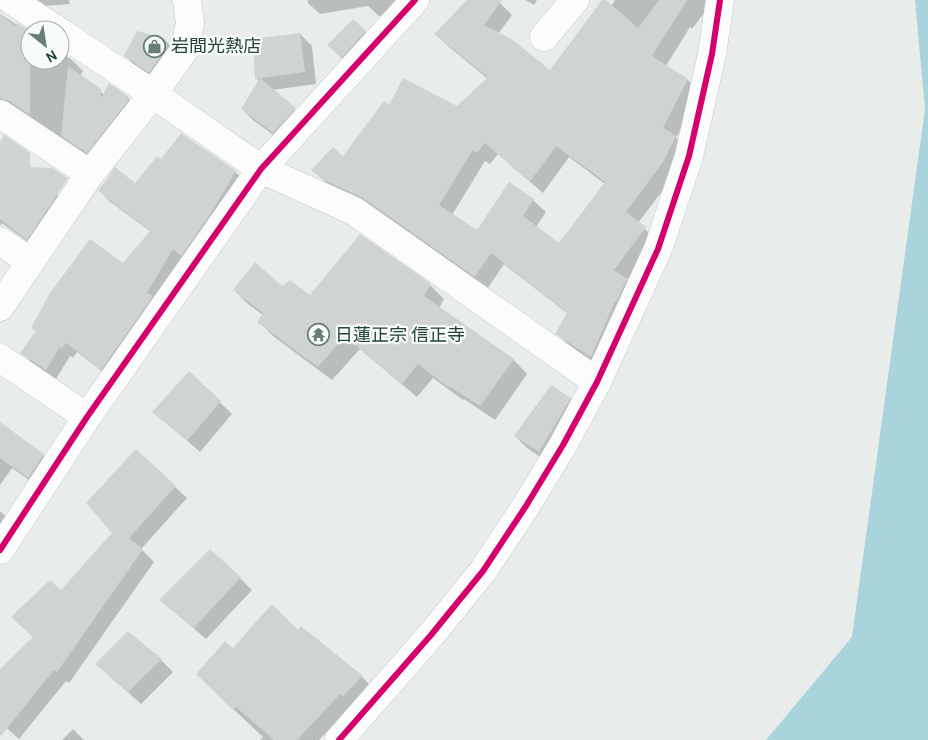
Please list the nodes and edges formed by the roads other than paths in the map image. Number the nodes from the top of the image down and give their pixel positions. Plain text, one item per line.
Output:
1 (11, 0) edge
2 (187, 0) edge
3 (415, 0) edge
4 (575, 0) edge
5 (720, 0) edge
6 (42, 20) edge
7 (544, 37) dead end
8 (70, 39) edge
9 (153, 94) junction
10 (0, 114) edge
11 (261, 169) junction
12 (90, 174) junction
13 (0, 241) edge
14 (30, 262) junction
15 (0, 307) edge
16 (0, 358) edge
17 (597, 382) junction
18 (87, 416) junction
19 (0, 550) edge
20 (339, 740) edge

1 - 6 street
2 - 9 street
3 - 11 street
4 - 7 street
5 - 17 street
8 - 9 street
9 - 11 street
9 - 12 street
10 - 12 street
11 - 17 street
11 - 18 street
12 - 14 street
13 - 14 street
14 - 15 street
16 - 18 street
17 - 20 street
18 - 19 street

